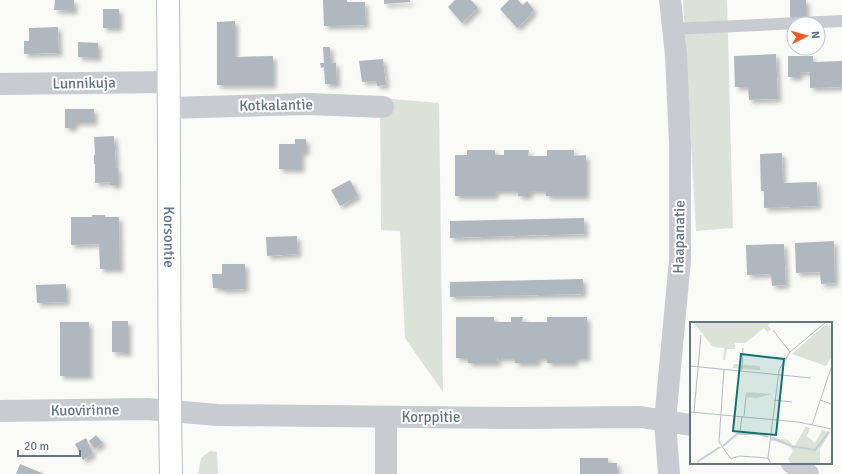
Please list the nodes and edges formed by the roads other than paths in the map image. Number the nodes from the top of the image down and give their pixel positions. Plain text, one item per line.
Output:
1 (168, 0) edge
2 (670, 0) edge
3 (842, 21) edge
4 (673, 29) junction
5 (169, 82) junction
6 (0, 84) edge
7 (383, 107) dead end
8 (169, 108) junction
9 (0, 411) edge
10 (170, 412) junction
11 (386, 417) junction
12 (665, 421) junction
13 (690, 425) edge
14 (793, 464) edge
15 (171, 474) edge
16 (386, 474) edge
17 (669, 474) edge
18 (808, 474) edge

1 - 5 main road, Korsontie
2 - 4 street, Haapanatie
3 - 4 lane
4 - 12 street, Haapanatie
5 - 6 street, Lunnikuja
5 - 8 main road, Korsontie
7 - 8 street, Kotkalantie
8 - 10 main road, Korsontie
9 - 10 street, Kuovirinne
10 - 11 street, Korppitie
10 - 15 main road, Korsontie
11 - 12 street, Korppitie
11 - 16 street
12 - 13 street, Korppitie
12 - 17 street, Haapanatie
14 - 18 street

